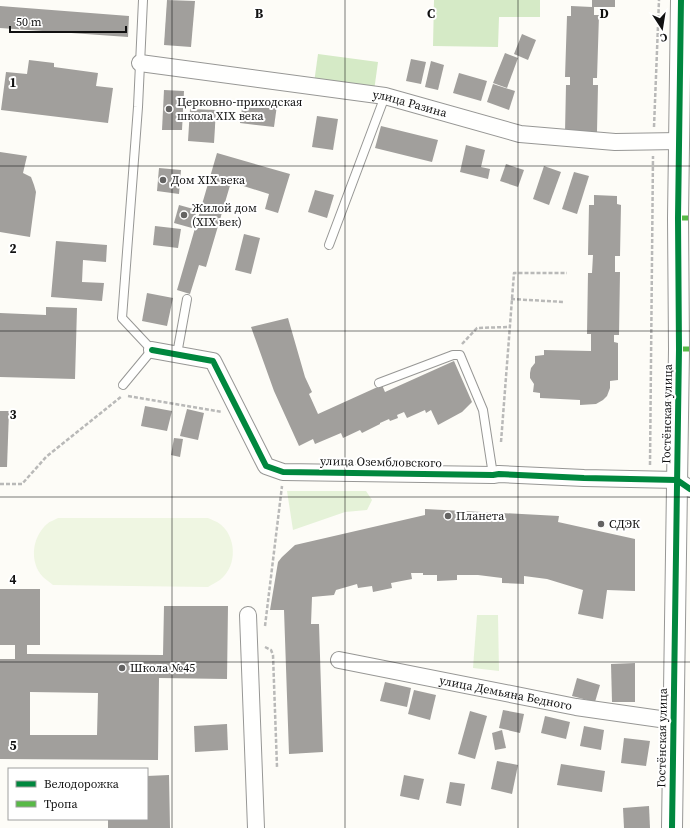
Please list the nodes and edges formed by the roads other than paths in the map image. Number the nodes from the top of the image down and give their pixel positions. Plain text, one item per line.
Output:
1 (143, 0) edge
2 (681, 0) edge
3 (140, 63) junction
4 (385, 96) junction
5 (679, 141) junction
6 (684, 218) edge
7 (329, 245) dead end
8 (187, 299) dead end
9 (684, 349) edge
10 (152, 350) junction
11 (177, 354) junction
12 (379, 383) dead end
13 (123, 385) dead end
14 (493, 475) junction
15 (683, 485) edge
16 (248, 615) dead end
17 (339, 660) dead end
18 (674, 721) junction
19 (256, 828) edge
20 (672, 828) edge

1 - 3 lane
2 - 5 street, Гостёнская улица
3 - 4 street, улица Разина
3 - 10 lane
4 - 5 street, улица Разина
4 - 7 lane
5 - 6 street, Гостёнская улица
6 - 9 street, Гостёнская улица
8 - 11 lane
9 - 15 street, Гостёнская улица
10 - 11 street, улица Озембловского
10 - 13 lane
11 - 14 street, улица Озембловского
12 - 14 lane
14 - 15 street, улица Озембловского
15 - 18 street, Гостёнская улица
16 - 19 street
17 - 18 street, улица Демьяна Бедного
18 - 20 street, Гостёнская улица

